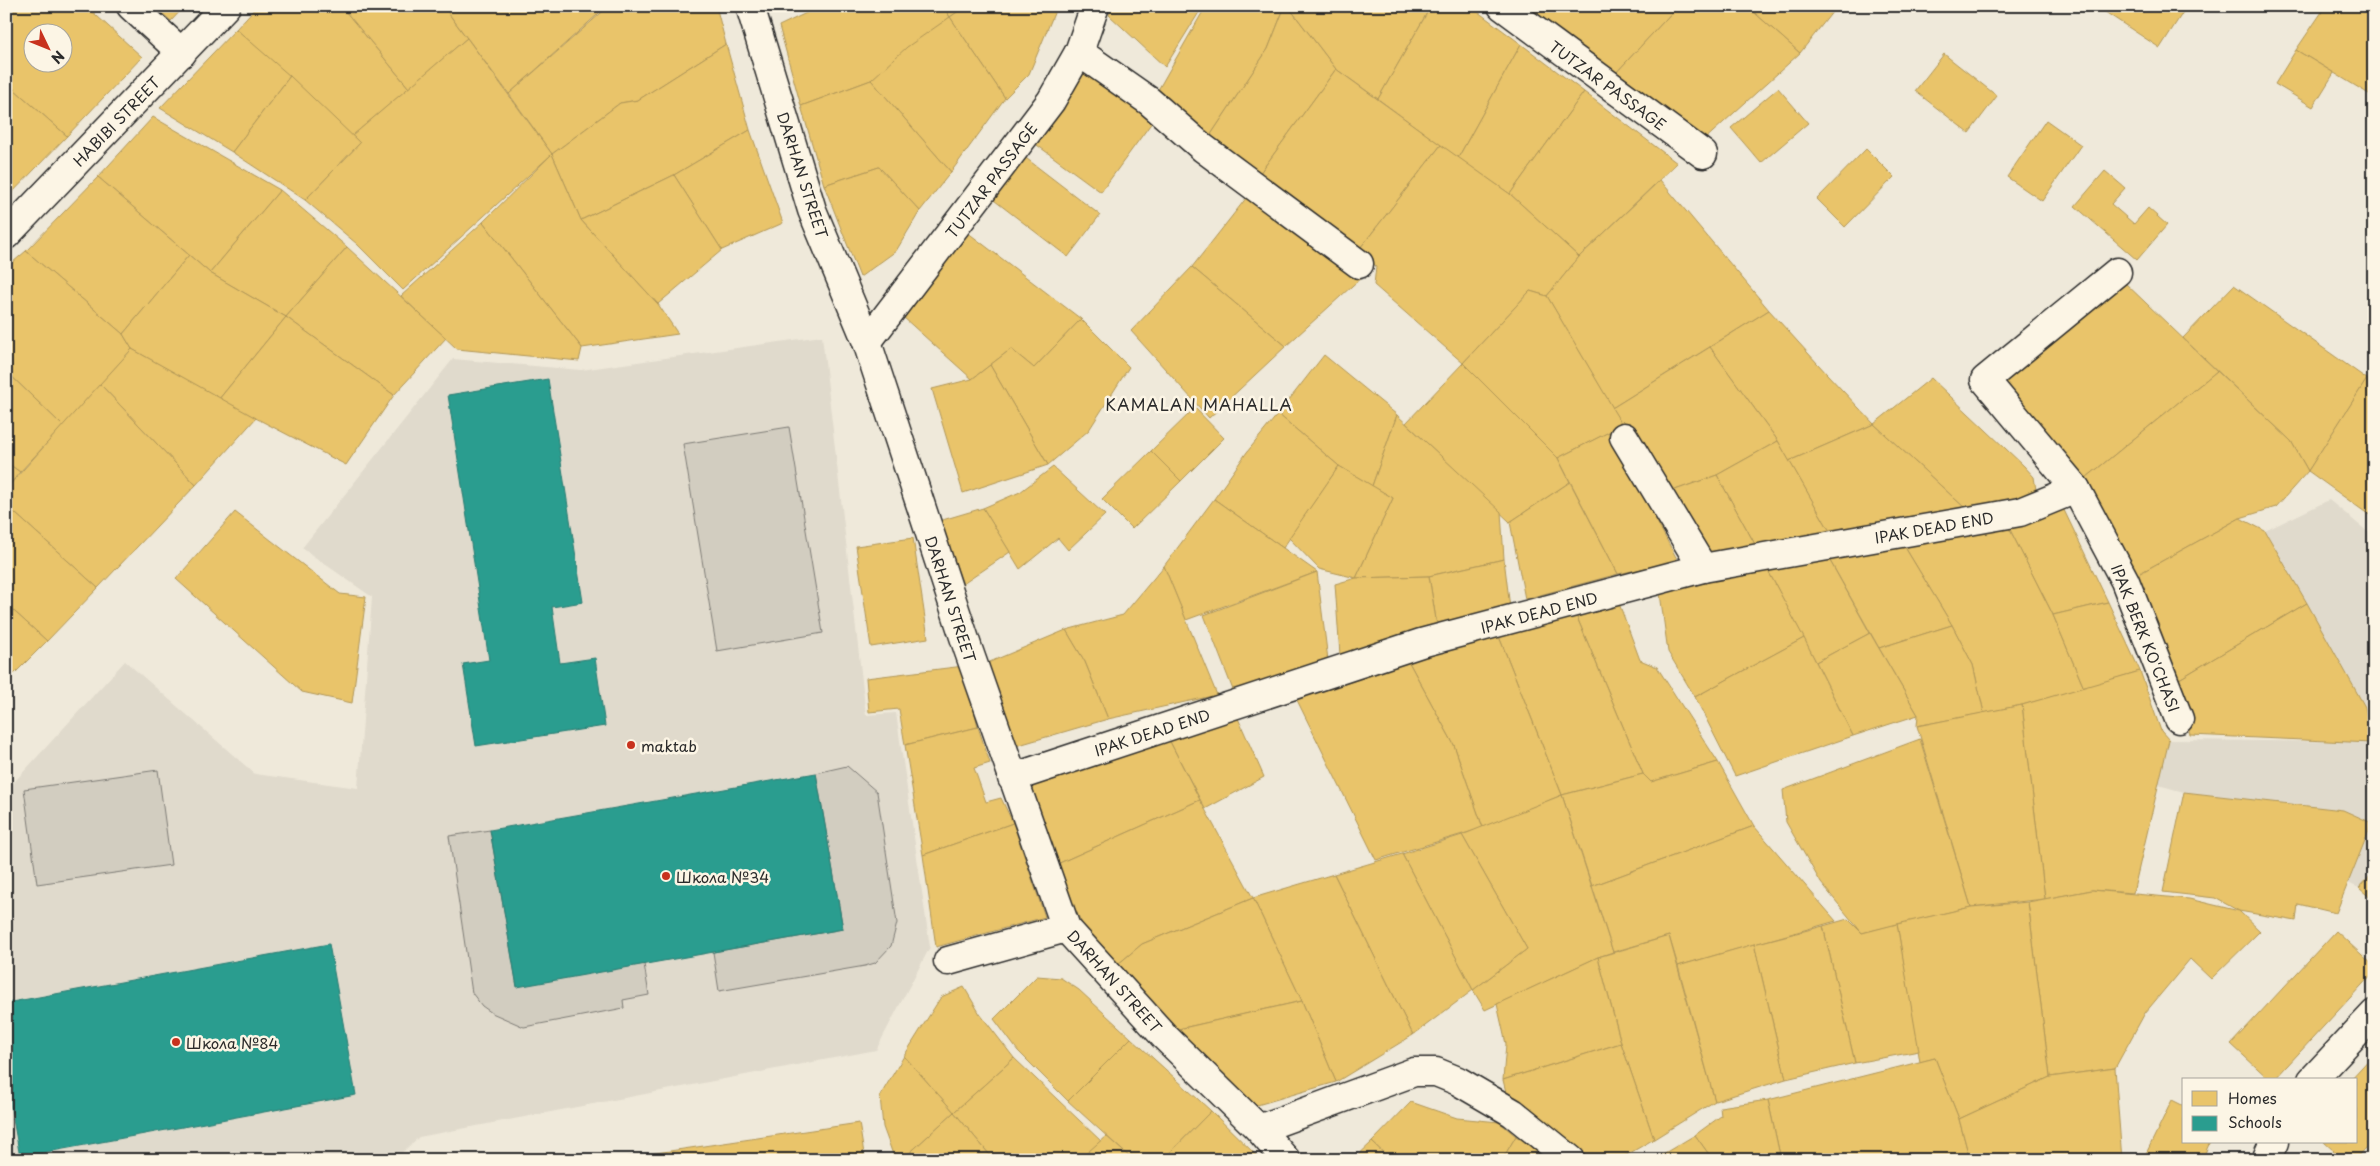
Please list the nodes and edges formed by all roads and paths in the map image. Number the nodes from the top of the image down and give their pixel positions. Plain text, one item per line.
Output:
1 (130, 6) edge
2 (226, 6) edge
3 (750, 6) edge
4 (1095, 6) edge
5 (1512, 9) edge
6 (1079, 52) junction
7 (182, 53) junction
8 (1703, 154) dead end
9 (6, 235) edge
10 (1359, 264) dead end
11 (2117, 272) dead end
12 (867, 342) junction
13 (1624, 436) dead end
14 (2076, 489) junction
15 (1703, 568) junction
16 (2179, 719) dead end
17 (1012, 778) junction
18 (1066, 928) junction
19 (948, 961) dead end
20 (2374, 1014) edge
21 (2314, 1078) edge
22 (1259, 1129) junction
23 (2273, 1144) edge
24 (1286, 1160) edge
25 (1571, 1160) edge
26 (2266, 1160) edge

1 - 7 street
2 - 7 street, HABIBI STREET
3 - 12 street, DARHAN STREET
4 - 6 street, TUTZAR PASSAGE
5 - 8 street, TUTZAR PASSAGE
6 - 10 street
6 - 12 street, TUTZAR PASSAGE
7 - 9 street, HABIBI STREET
11 - 14 street, IPAK BERK KO'CHASI
12 - 17 street, DARHAN STREET
13 - 15 street
14 - 15 street, IPAK DEAD END
14 - 16 street, IPAK BERK KO'CHASI
15 - 17 street, IPAK DEAD END
17 - 18 street, DARHAN STREET
18 - 19 street
18 - 22 street, DARHAN STREET
20 - 21 street
22 - 24 street, DARHAN STREET
22 - 25 street
23 - 26 street

